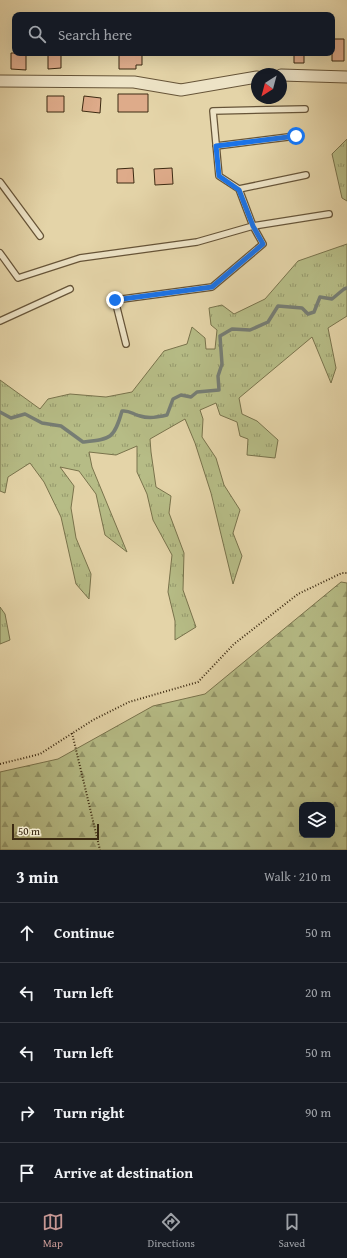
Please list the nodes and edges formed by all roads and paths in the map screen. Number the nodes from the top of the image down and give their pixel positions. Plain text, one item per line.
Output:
1 (287, 76) edge
2 (347, 77) edge
3 (251, 78) edge
4 (0, 81) edge
5 (305, 109) dead end
6 (296, 136) dead end
7 (216, 146) junction
8 (306, 175) dead end
9 (0, 182) edge
10 (239, 190) junction
11 (329, 214) dead end
12 (253, 226) junction
13 (40, 236) dead end
14 (0, 253) edge
15 (70, 289) dead end
16 (0, 322) edge
17 (126, 344) dead end
18 (347, 573) edge
19 (72, 733) junction
20 (0, 764) edge
21 (100, 850) edge

1 - 2 street
3 - 4 street
5 - 7 lane
6 - 7 lane
7 - 10 lane
8 - 10 lane
9 - 13 lane
10 - 12 lane
11 - 12 lane
12 - 14 lane
12 - 17 lane
15 - 16 lane
18 - 19 path
19 - 20 path
19 - 21 path

